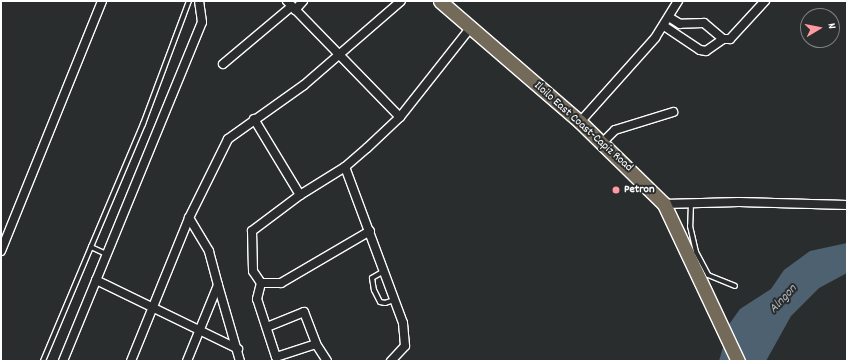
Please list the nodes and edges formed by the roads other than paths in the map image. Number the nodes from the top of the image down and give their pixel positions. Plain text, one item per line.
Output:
1 (102, 1) edge
2 (189, 1) edge
3 (199, 1) edge
4 (303, 1) edge
5 (401, 1) edge
6 (440, 1) edge
7 (678, 1) edge
8 (765, 1) edge
9 (291, 6) edge
10 (669, 17) junction
11 (664, 26) junction
12 (470, 27) junction
13 (723, 40) junction
14 (341, 55) junction
15 (223, 64) dead end
16 (673, 112) dead end
17 (400, 117) junction
18 (254, 119) junction
19 (580, 122) junction
20 (602, 143) junction
21 (345, 168) junction
22 (300, 195) junction
23 (691, 203) junction
24 (664, 204) junction
25 (847, 205) edge
26 (190, 218) junction
27 (370, 231) junction
28 (91, 247) junction
29 (1, 250) edge
30 (106, 254) junction
31 (384, 271) junction
32 (96, 280) junction
33 (261, 282) junction
34 (218, 285) junction
35 (735, 286) dead end
36 (395, 299) junction
37 (154, 309) junction
38 (267, 327) junction
39 (199, 330) junction
40 (316, 344) junction
41 (238, 349) junction
42 (43, 361) edge
43 (63, 361) edge
44 (131, 361) edge
45 (187, 361) edge
46 (240, 361) edge
47 (327, 361) edge
48 (391, 361) edge
49 (738, 361) edge

1 - 29 street
2 - 28 lane
3 - 30 street
4 - 9 street
5 - 14 street
6 - 12 main road, Iloilo East Coast-Capiz Road
7 - 10 street
8 - 13 street
9 - 14 street
9 - 15 street
10 - 11 street
10 - 13 street
11 - 13 street
11 - 19 street
12 - 17 street
12 - 19 main road, Iloilo East Coast-Capiz Road
14 - 17 street
14 - 18 street
16 - 20 street
17 - 21 street
18 - 22 street
18 - 26 street
19 - 20 main road, Iloilo East Coast-Capiz Road
20 - 24 main road, Iloilo East Coast-Capiz Road
21 - 22 street
21 - 27 street
22 - 33 street
23 - 24 street
23 - 25 street
23 - 35 lane
24 - 49 main road, Iloilo East Coast-Capiz Road
26 - 34 street
26 - 37 street
27 - 31 street
27 - 33 street
28 - 30 lane
28 - 42 lane
30 - 32 street
31 - 36 street
31 - 36 lane
32 - 37 street
32 - 43 street
33 - 38 street
34 - 39 street
34 - 41 street
36 - 48 street
37 - 39 street
37 - 44 street
38 - 40 street
38 - 40 street
39 - 41 street
39 - 45 street
40 - 47 street
41 - 46 street

